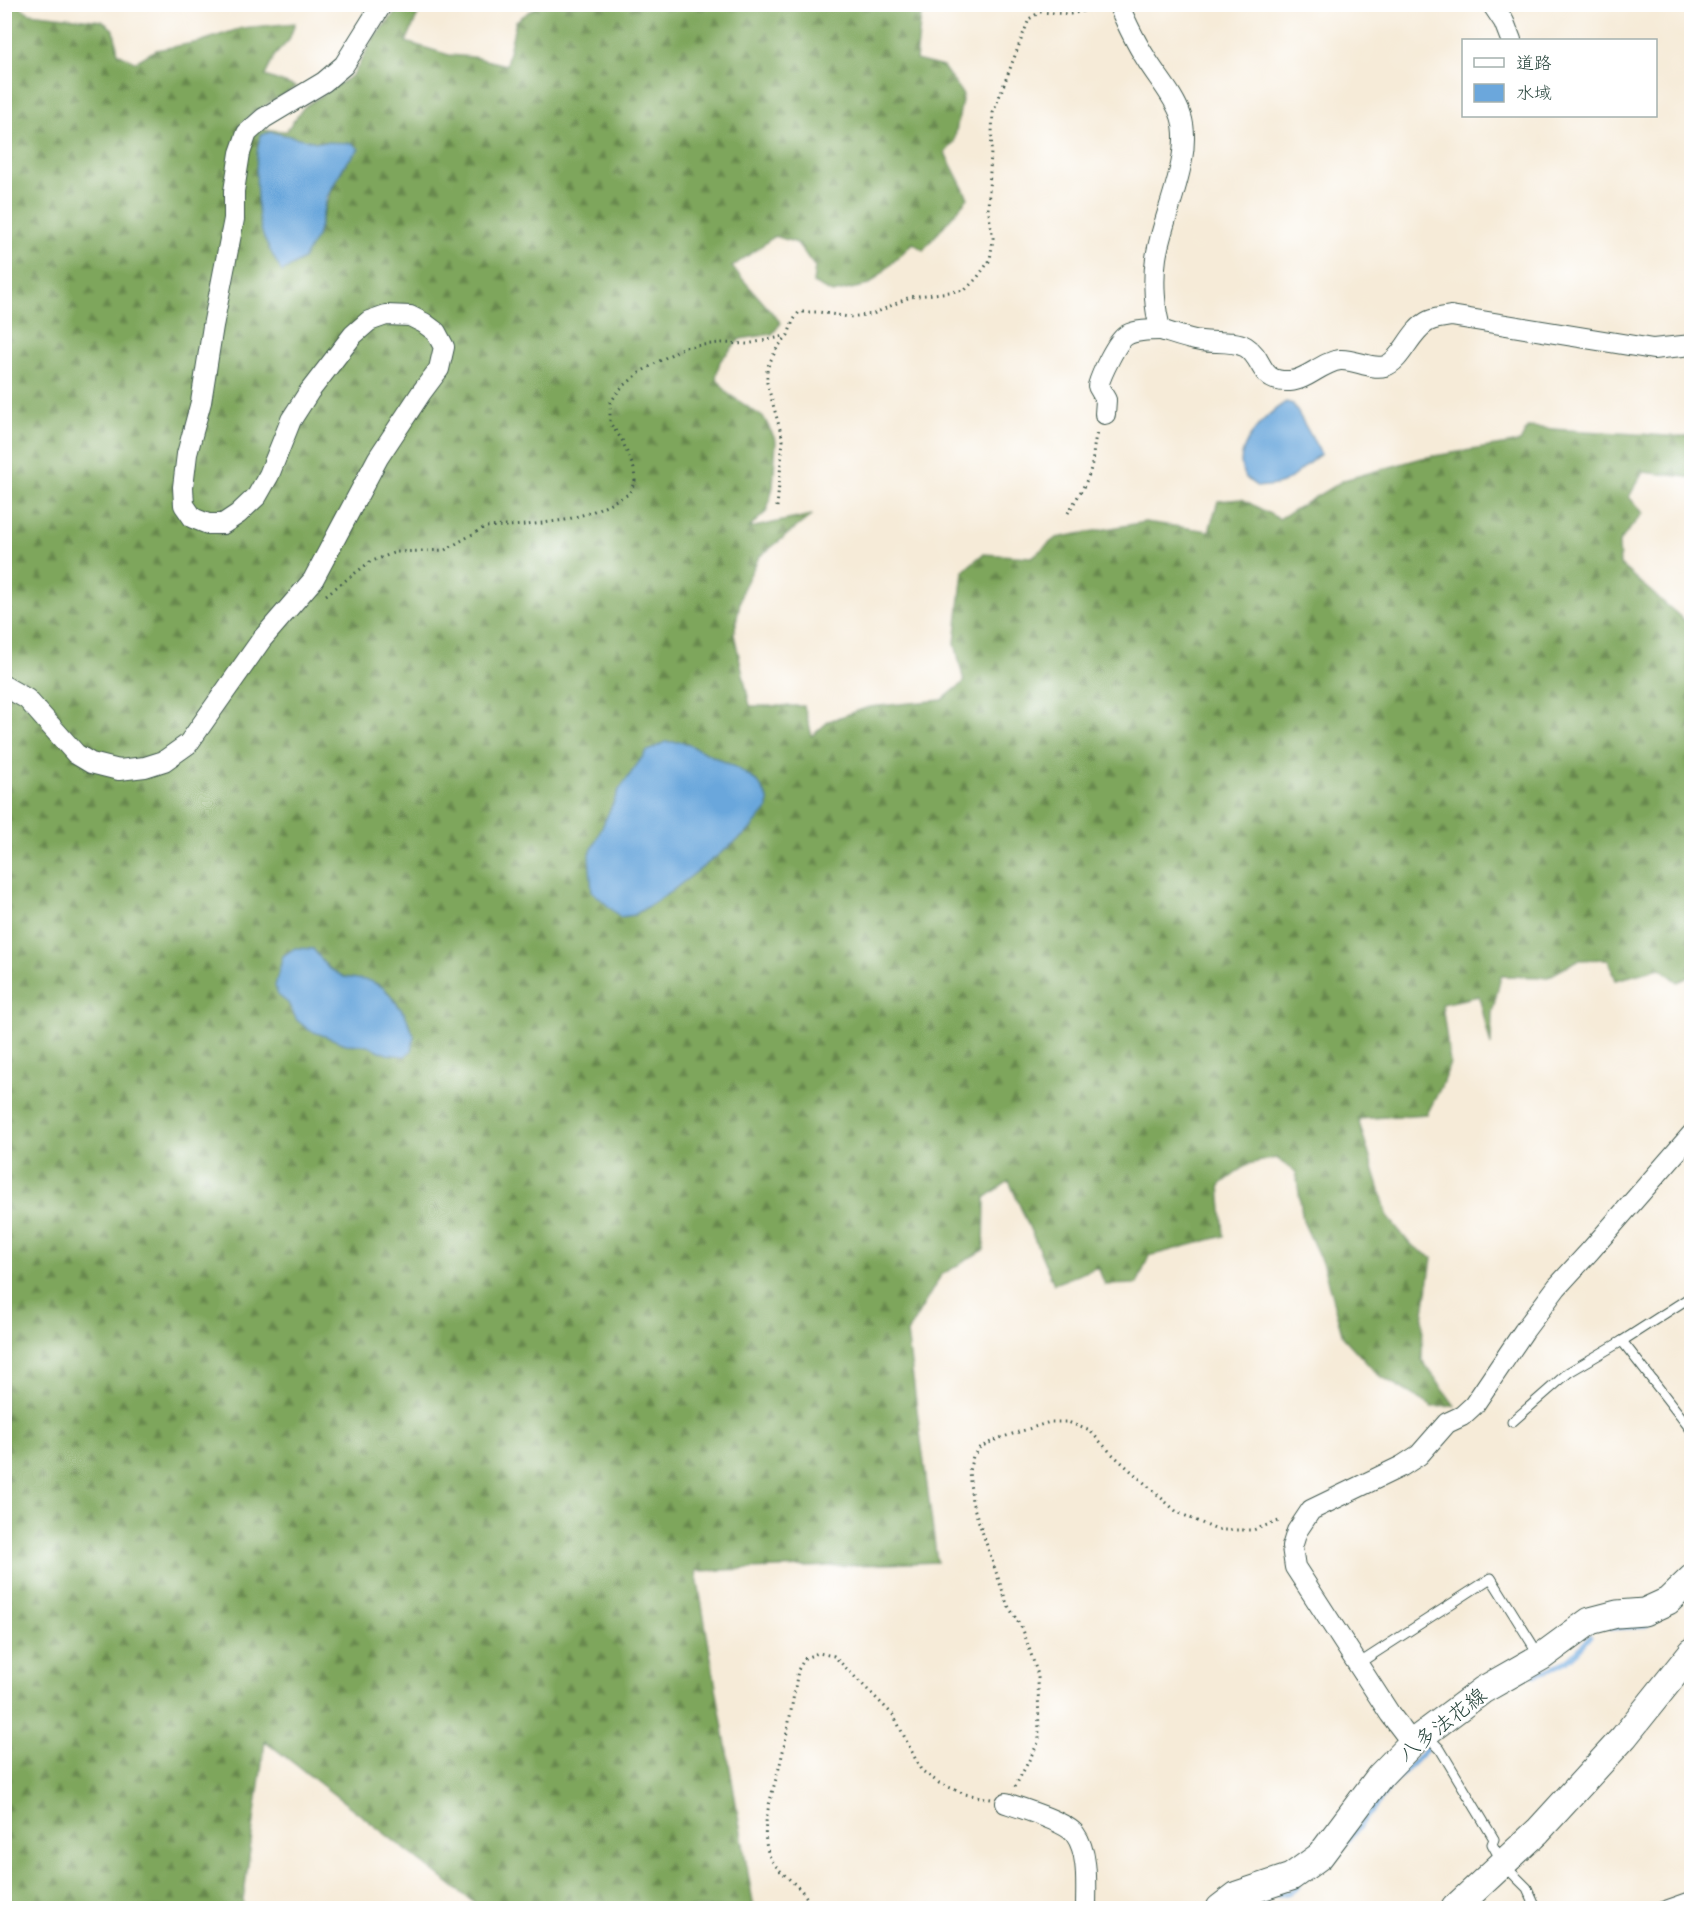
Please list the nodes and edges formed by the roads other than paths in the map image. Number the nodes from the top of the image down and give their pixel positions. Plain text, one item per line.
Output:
1 (382, 4) edge
2 (1118, 4) edge
3 (1492, 4) edge
4 (1511, 39) edge
5 (1161, 330) junction
6 (1692, 345) edge
7 (1105, 414) road end
8 (4, 686) edge
9 (1692, 1134) edge
10 (1692, 1296) edge
11 (1622, 1341) junction
12 (1512, 1422) dead end
13 (1692, 1431) edge
14 (1692, 1578) edge
15 (1692, 1652) edge
16 (1541, 1657) junction
17 (1358, 1664) junction
18 (1426, 1741) junction
19 (1006, 1803) road end
20 (1503, 1864) junction
21 (1692, 1896) edge
22 (1086, 1908) edge
23 (1220, 1908) edge
24 (1455, 1908) edge
25 (1536, 1908) edge
26 (1658, 1908) edge

1 - 8 street
2 - 5 street
3 - 4 street
5 - 6 street
5 - 7 street
9 - 17 street
10 - 11 lane
11 - 12 lane
11 - 13 lane
14 - 16 main road, 八多法花線
15 - 20 main road
16 - 17 lane
16 - 18 main road, 八多法花線
17 - 18 street
18 - 20 lane
18 - 23 main road, 八多法花線
19 - 22 street
20 - 24 main road
20 - 25 lane
21 - 26 lane

